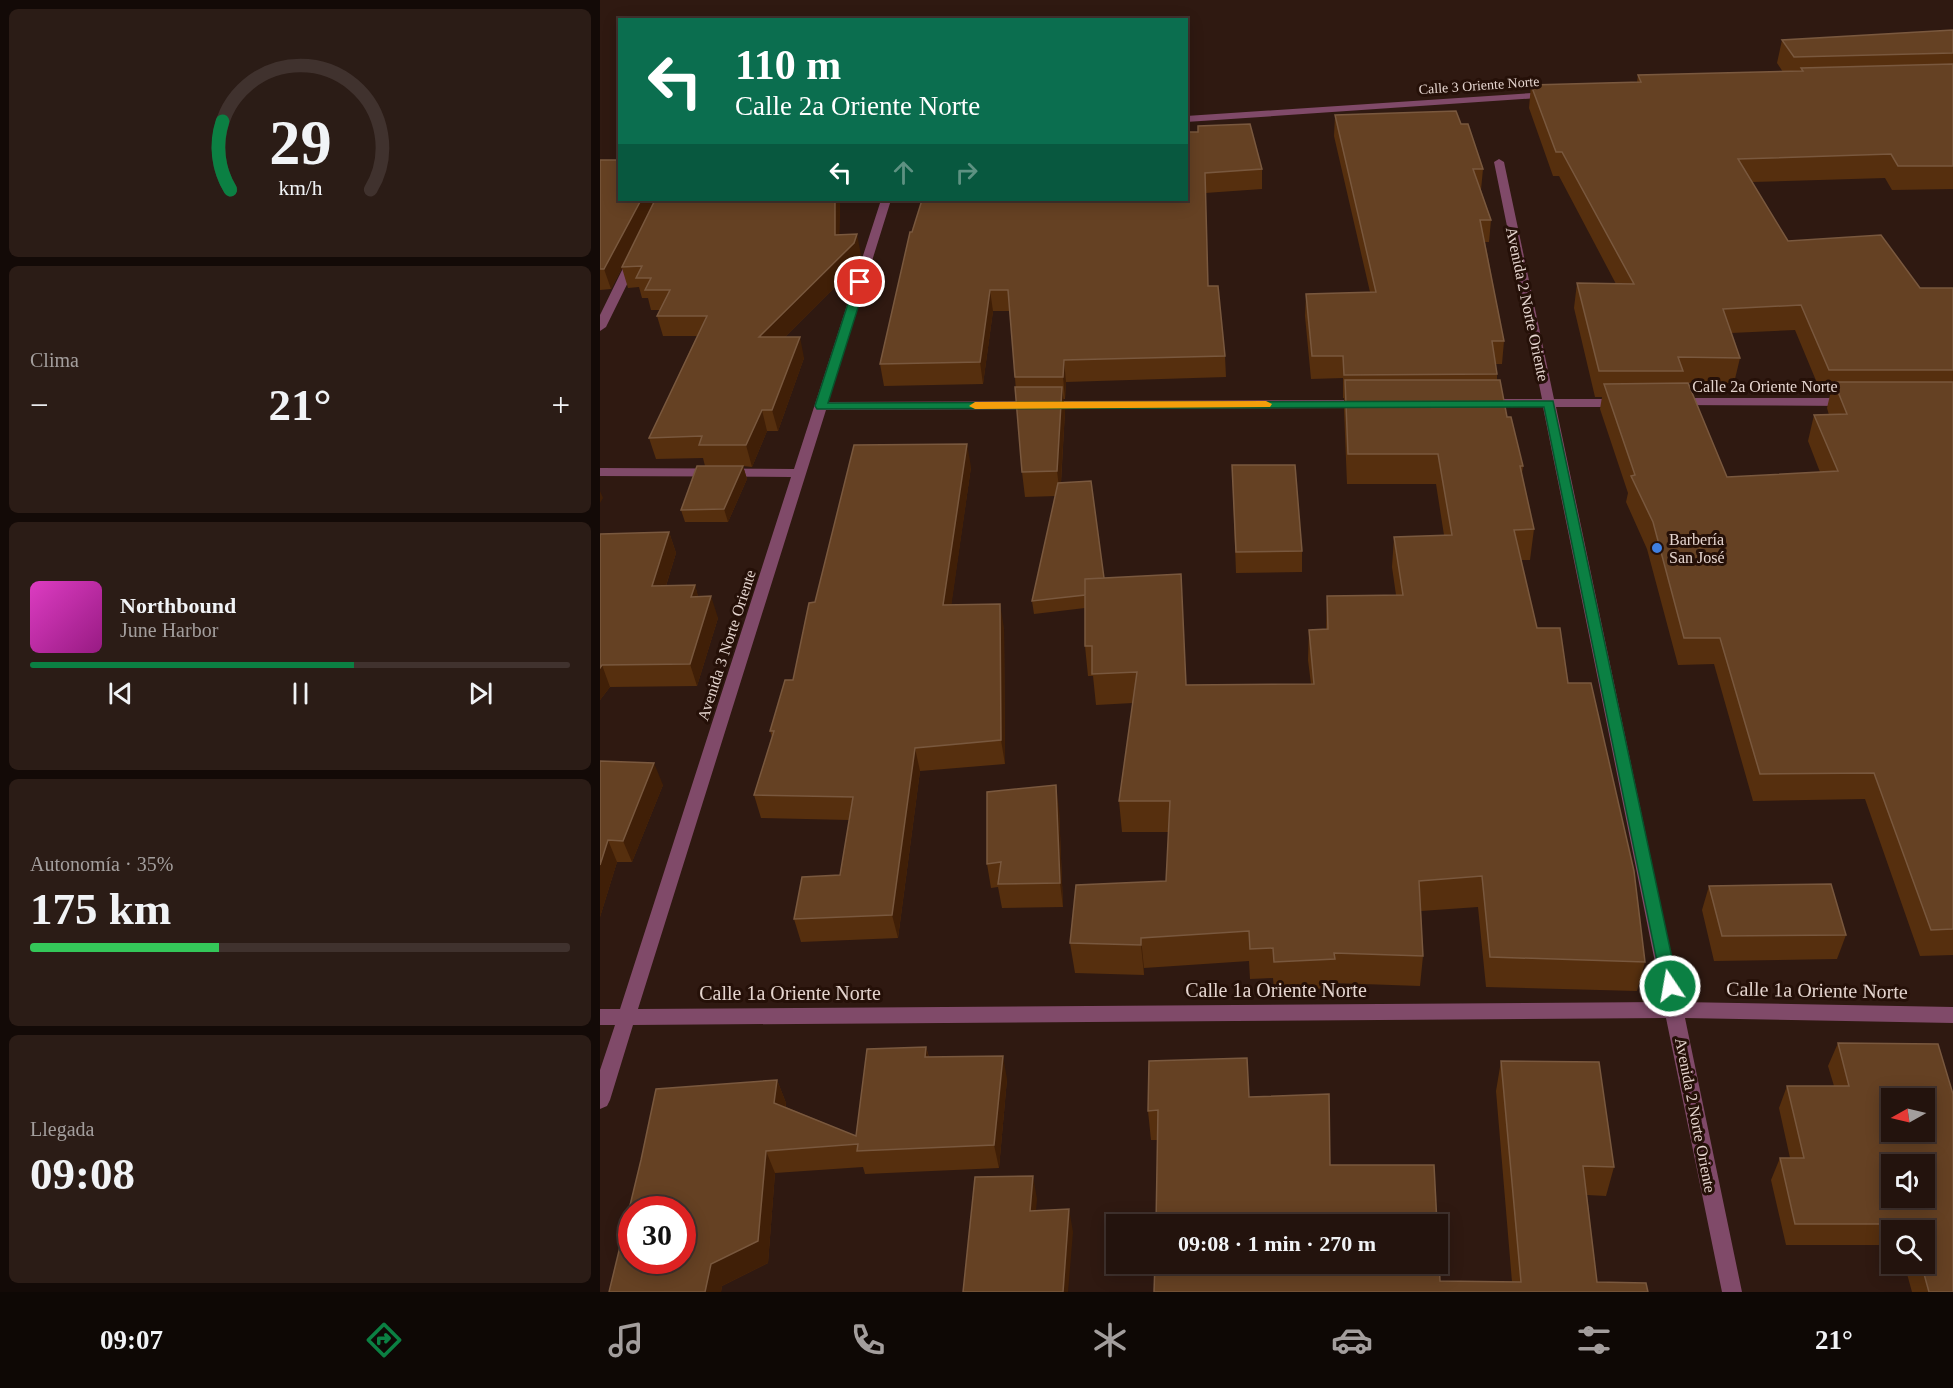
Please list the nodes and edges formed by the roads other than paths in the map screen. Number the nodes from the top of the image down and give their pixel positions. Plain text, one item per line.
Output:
1 (1556, 95) edge
2 (1188, 119) edge
3 (1499, 162) dead end
4 (886, 201) edge
5 (637, 253) edge
6 (600, 327) edge
7 (1668, 402) edge
8 (1858, 402) edge
9 (1465, 403) edge
10 (1549, 403) junction
11 (1632, 403) edge
12 (1382, 404) edge
13 (821, 406) junction
14 (600, 472) edge
15 (800, 473) junction
16 (1675, 1010) junction
17 (1953, 1015) edge
18 (600, 1017) edge
19 (626, 1017) junction
20 (600, 1100) edge
21 (1732, 1292) edge

1 - 2 street, Calle 3 Oriente Norte
3 - 10 street, Avenida 2 Norte Oriente
4 - 13 street, Avenida 3 Norte Oriente
5 - 6 street
7 - 8 street, Calle 2a Oriente Norte
9 - 10 street
10 - 11 street
10 - 16 street, Avenida 2 Norte Oriente
12 - 13 street
13 - 15 street, Avenida 3 Norte Oriente
14 - 15 street
15 - 19 street, Avenida 3 Norte Oriente
16 - 17 street, Calle 1a Oriente Norte
16 - 19 street, Calle 1a Oriente Norte
16 - 21 street, Avenida 2 Norte Oriente
18 - 19 street, Calle 1a Oriente Norte
19 - 20 street, Avenida 3 Norte Oriente

